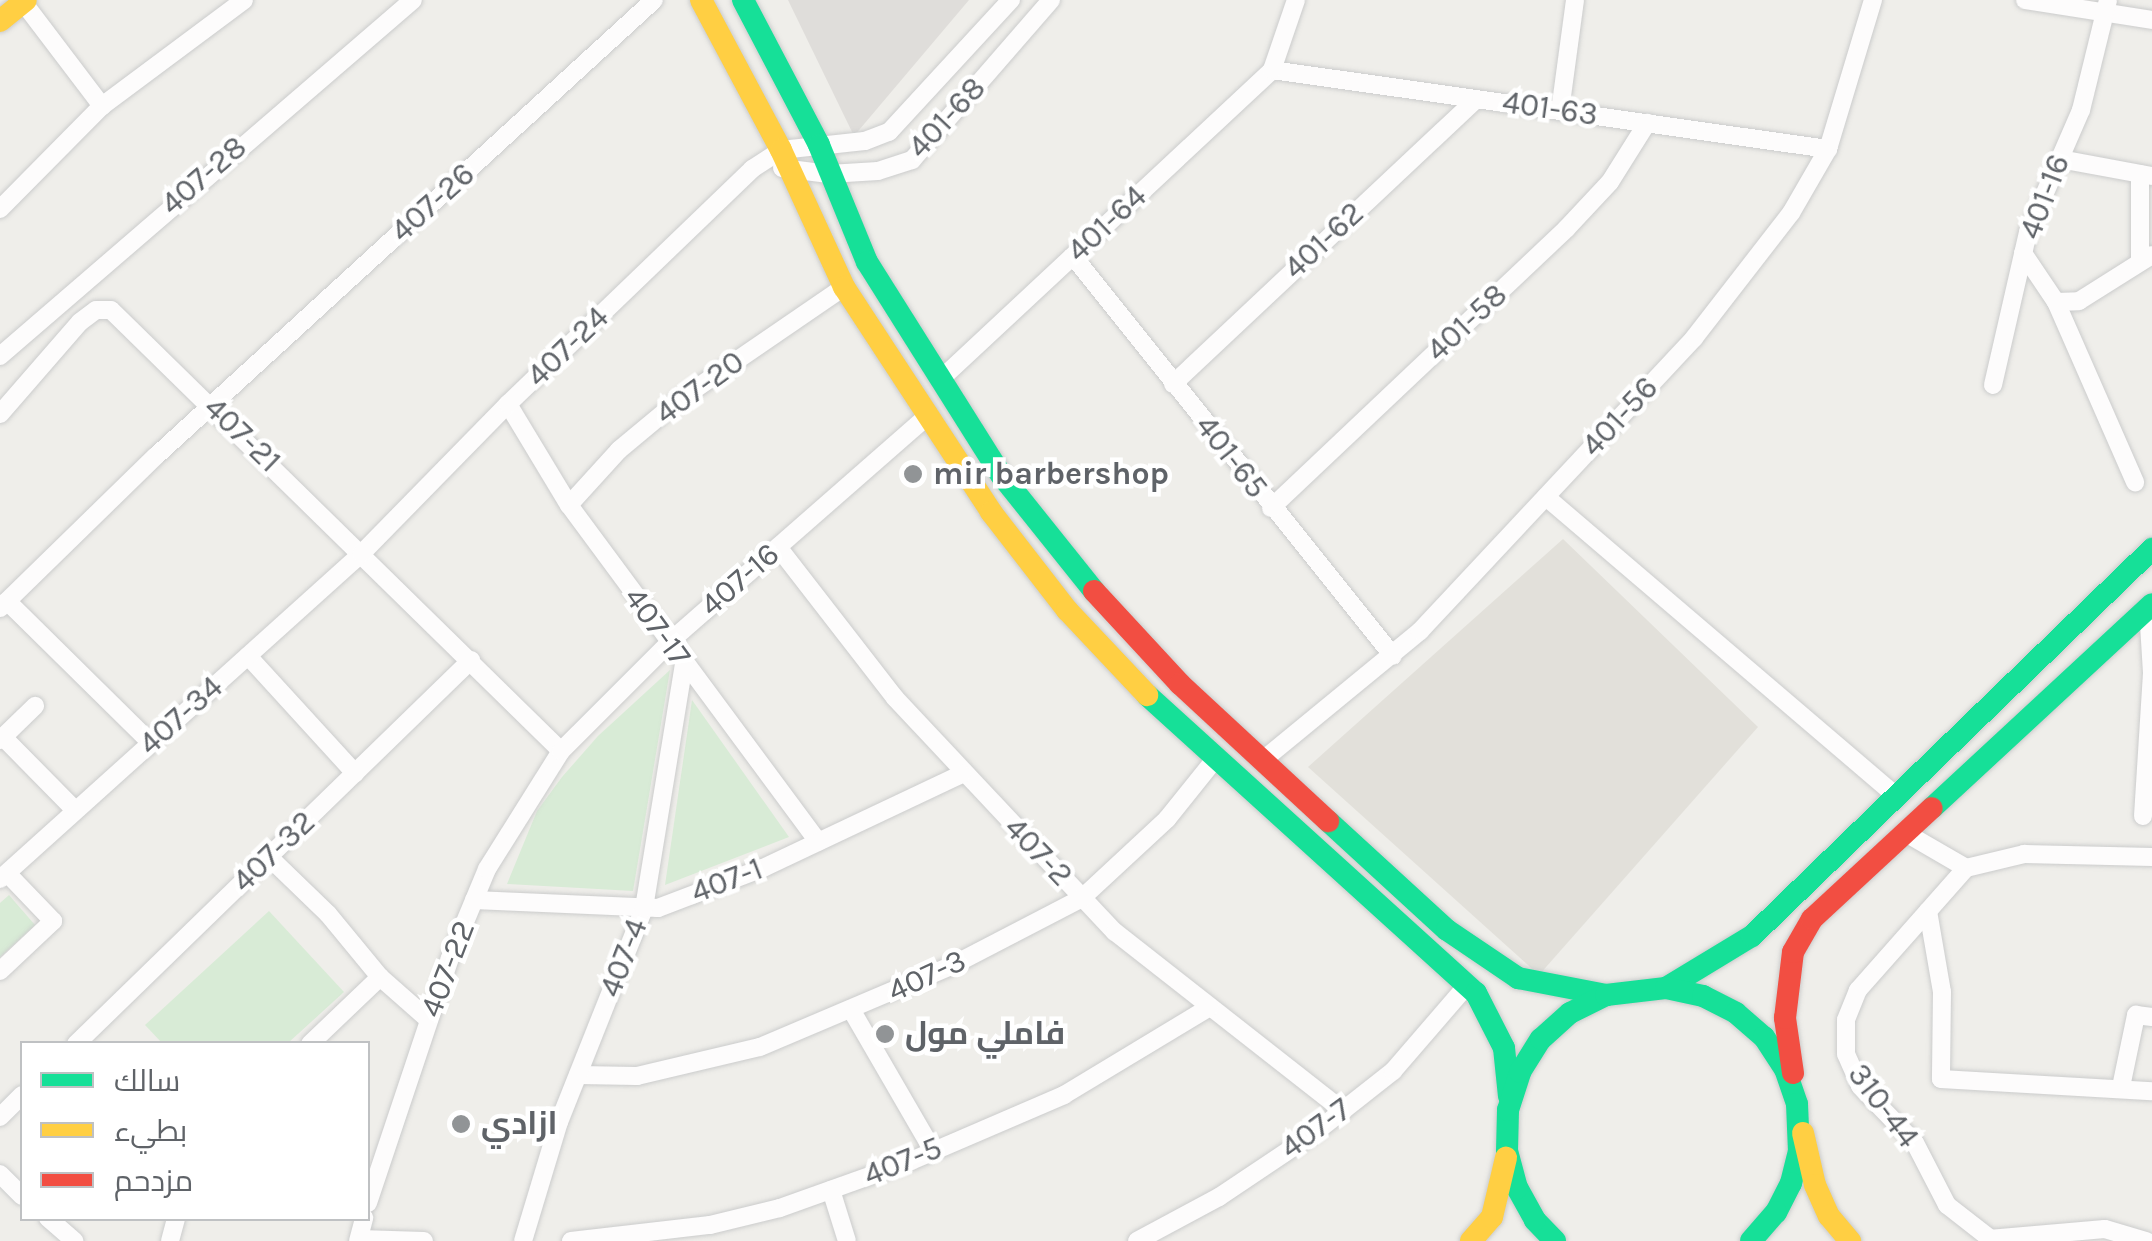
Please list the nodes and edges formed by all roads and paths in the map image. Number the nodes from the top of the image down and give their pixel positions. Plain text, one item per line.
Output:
1 (244, 0) edge
2 (413, 0) edge
3 (701, 0) edge
4 (743, 0) edge
5 (1011, 0) edge
6 (1051, 0) edge
7 (1296, 0) edge
8 (1575, 0) edge
9 (1873, 0) edge
10 (2025, 0) edge
11 (24, 1) edge
12 (648, 2) edge
13 (2107, 6) edge
14 (2152, 20) edge
15 (0, 22) edge
16 (1272, 70) junction
17 (1476, 99) junction
18 (102, 106) junction
19 (1560, 111) junction
20 (1647, 123) junction
21 (818, 145) junction
22 (1828, 149) junction
23 (785, 159) junction
24 (2060, 159) junction
25 (829, 174) junction
26 (2146, 175) edge
27 (0, 209) edge
28 (2024, 252) junction
29 (1073, 256) junction
30 (2146, 259) edge
31 (844, 287) junction
32 (2056, 302) junction
33 (0, 356) edge
34 (942, 378) junction
35 (1173, 384) junction
36 (1993, 385) dead end
37 (508, 404) junction
38 (212, 405) junction
39 (0, 414) edge
40 (925, 418) junction
41 (2136, 482) dead end
42 (1546, 497) junction
43 (568, 505) junction
44 (1271, 508) junction
45 (778, 547) junction
46 (2152, 549) edge
47 (362, 553) junction
48 (3, 605) edge
49 (2150, 605) edge
50 (668, 643) junction
51 (248, 656) junction
52 (1392, 656) junction
53 (471, 660) junction
54 (684, 664) junction
55 (35, 706) dead end
56 (1, 738) edge
57 (150, 742) junction
58 (561, 751) junction
59 (1216, 758) junction
60 (1263, 760) junction
61 (355, 773) junction
62 (962, 774) junction
63 (1895, 796) junction
64 (75, 810) junction
65 (2143, 816) dead end
66 (1904, 832) junction
67 (818, 842) junction
68 (2152, 857) edge
69 (269, 858) junction
70 (1966, 868) junction
71 (4, 876) edge
72 (1082, 898) junction
73 (474, 900) junction
74 (644, 908) junction
75 (1928, 912) junction
76 (0, 971) edge
77 (380, 977) junction
78 (1468, 984) junction
79 (1666, 988) junction
80 (1606, 995) junction
81 (1210, 1007) junction
82 (852, 1011) junction
83 (2152, 1017) edge
84 (429, 1020) junction
85 (79, 1041) edge
86 (313, 1041) edge
87 (578, 1075) junction
88 (2121, 1086) junction
89 (2152, 1091) edge
90 (20, 1097) edge
91 (1508, 1110) junction
92 (1343, 1111) junction
93 (1798, 1111) junction
94 (0, 1116) edge
95 (932, 1151) junction
96 (1508, 1151) junction
97 (0, 1174) edge
98 (831, 1190) junction
99 (20, 1194) edge
100 (370, 1197) edge
101 (51, 1221) edge
102 (358, 1240) edge
103 (1991, 1240) edge
104 (74, 1241) edge
105 (424, 1241) edge
106 (523, 1241) edge
107 (571, 1241) edge
108 (847, 1241) edge
109 (1137, 1241) edge
110 (1470, 1241) edge
111 (1555, 1241) edge
112 (1752, 1241) edge
113 (1850, 1241) edge
114 (2146, 1241) edge

1 - 18 street
2 - 33 street, 407-28
3 - 23 street
4 - 21 street
5 - 21 street, 401-68
6 - 25 street, 401-68
7 - 16 street
8 - 19 street
9 - 22 street, 401-56
10 - 13 street
11 - 15 street
11 - 18 street
12 - 38 street, 407-26
13 - 14 street
13 - 24 street, 401-16
16 - 17 street, 401-63
16 - 29 street, 401-64
17 - 19 street, 401-63
17 - 35 street, 401-62
18 - 27 street
19 - 20 street, 401-63
20 - 22 street, 401-63
20 - 44 street, 401-58
21 - 23 street, 401-68
21 - 25 street
22 - 42 street, 401-56
23 - 25 street, 401-68
23 - 31 street
23 - 37 street, 407-24
24 - 26 street
24 - 28 street, 401-16
25 - 34 street
26 - 30 street
28 - 32 street
28 - 36 street, 401-16
29 - 34 street, 401-64
29 - 35 street, 401-65
30 - 32 street
31 - 40 street
31 - 43 street, 407-20
32 - 41 street
34 - 60 street
35 - 44 street, 401-65
37 - 43 street, 407-17
37 - 47 street, 407-24
38 - 39 street, 407-21
38 - 47 street, 407-21
38 - 48 street, 407-26
40 - 45 street, 407-16
40 - 59 street
42 - 52 street, 401-56
42 - 63 street
43 - 50 street, 407-17
44 - 52 street, 401-65
45 - 50 street, 407-16
45 - 62 street, 407-2
46 - 63 street
47 - 51 street, 407-34
47 - 53 street, 407-21
48 - 57 street
49 - 65 street
49 - 66 street
50 - 54 street, 407-17
50 - 58 street, 407-16
51 - 57 street, 407-34
51 - 61 street
52 - 60 street, 401-56
53 - 58 street, 407-21
53 - 61 street, 407-32
54 - 67 street, 407-17
54 - 74 street, 407-4
55 - 56 street
56 - 64 street
57 - 64 street, 407-34
58 - 73 street, 407-22
59 - 72 street, 407-3
59 - 78 street
60 - 80 street
61 - 69 street, 407-32
62 - 67 street, 407-1
62 - 72 street, 407-2
63 - 79 street
64 - 71 street, 407-34
66 - 70 street
66 - 93 street
67 - 74 street, 407-1
68 - 70 street
69 - 77 street
69 - 85 street, 407-32
70 - 75 street, 310-44
71 - 76 street
72 - 81 street, 407-2
72 - 82 street, 407-3
73 - 74 street, 407-1
73 - 84 street, 407-22
74 - 87 street, 407-4
75 - 88 street
75 - 103 street, 310-44
77 - 84 street
77 - 86 street
78 - 91 street
78 - 92 street, 407-7
79 - 80 street
79 - 93 street
80 - 91 street
81 - 92 street, 407-2
81 - 95 street, 407-5
82 - 87 street, 407-3
82 - 95 street
83 - 88 street
84 - 100 street, 407-22
87 - 106 street, 407-4
88 - 89 street
90 - 94 street
91 - 96 street
92 - 109 street, 407-7
93 - 112 street
93 - 113 street
95 - 98 street, 407-5
96 - 110 street
96 - 111 street
97 - 99 street
98 - 107 street, 407-5
98 - 108 street
101 - 104 street
102 - 105 street
103 - 114 street

